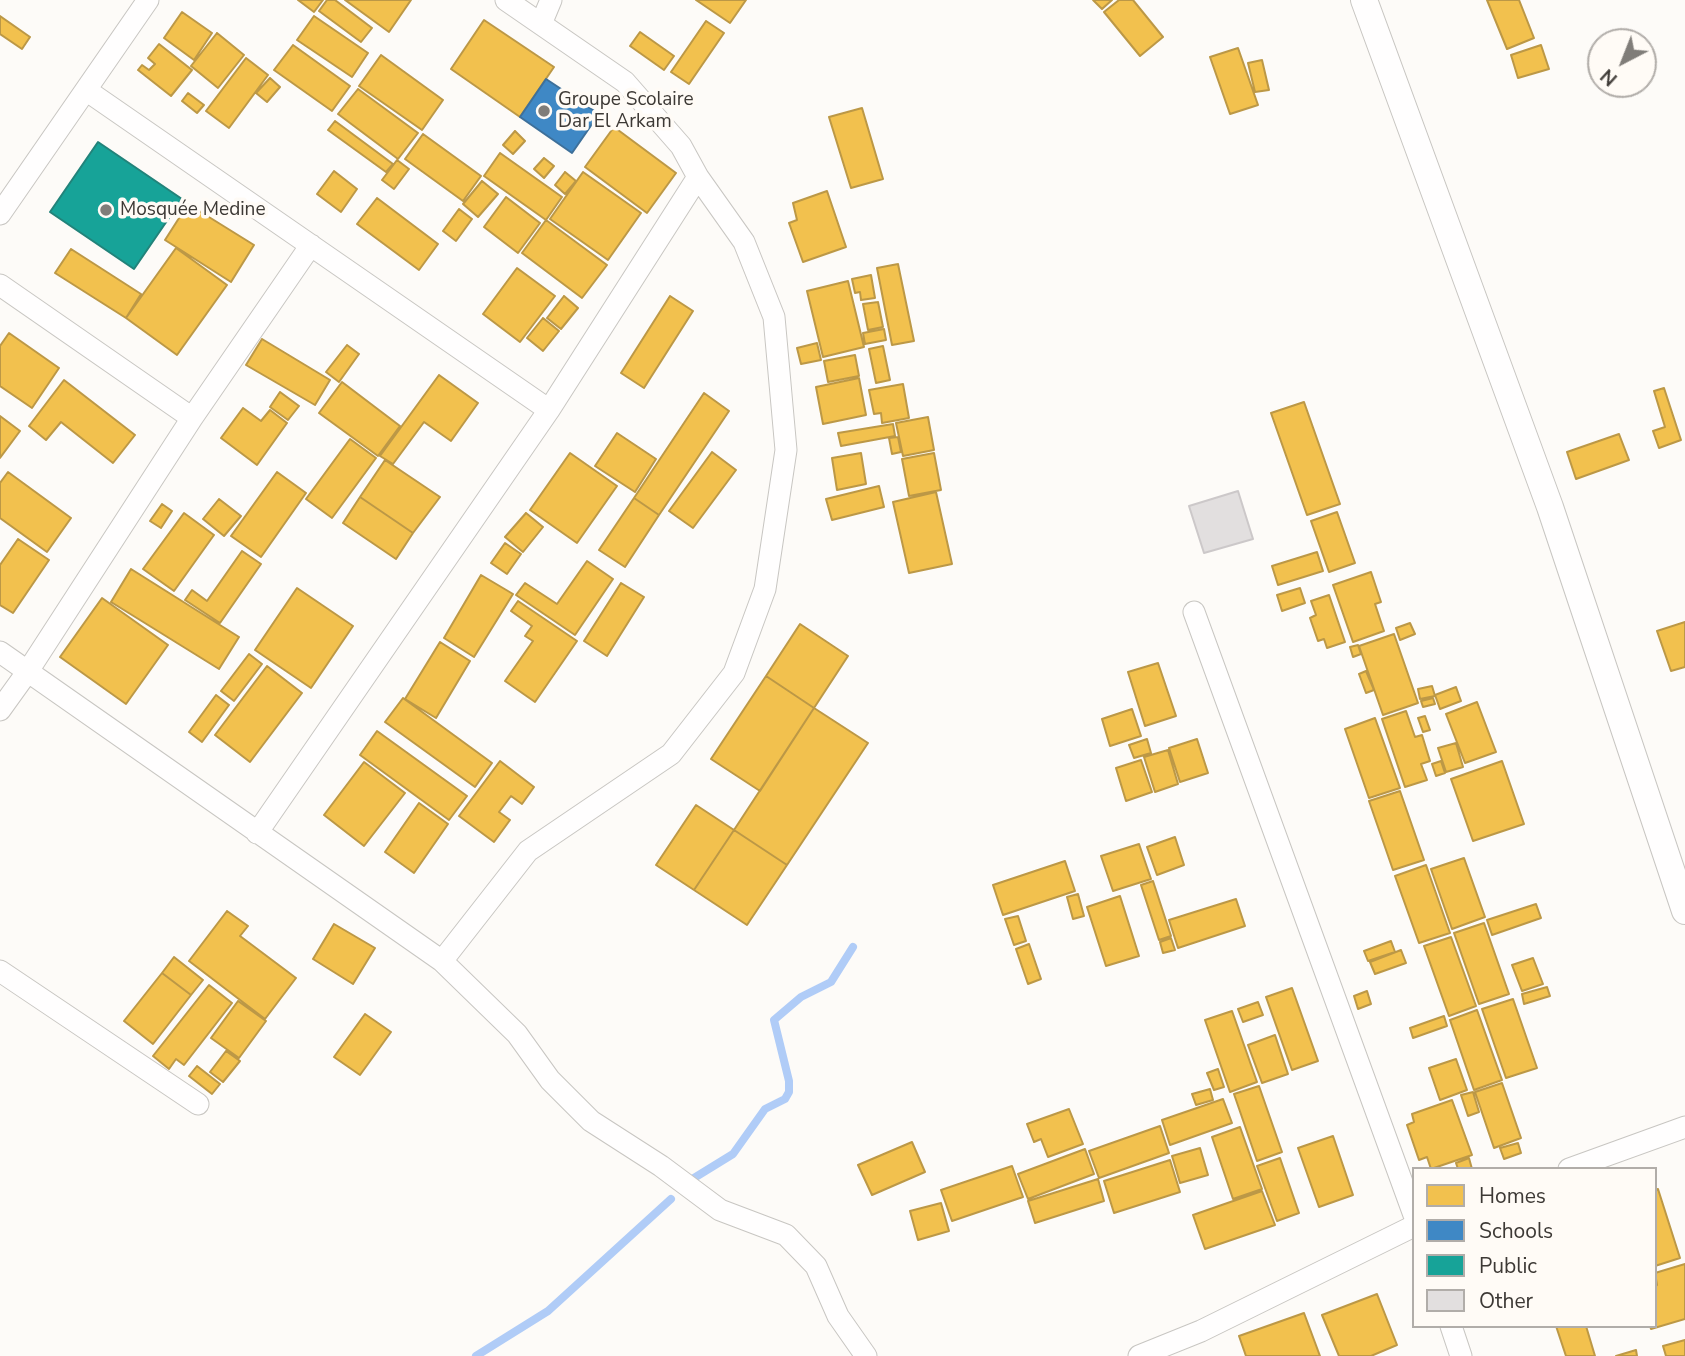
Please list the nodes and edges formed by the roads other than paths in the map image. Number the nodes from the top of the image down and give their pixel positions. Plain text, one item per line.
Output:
1 (148, 0) edge
2 (506, 0) edge
3 (551, 0) edge
4 (1364, 0) edge
5 (541, 24) junction
6 (86, 90) junction
7 (698, 177) junction
8 (0, 214) edge
9 (311, 245) junction
10 (0, 285) edge
11 (549, 410) junction
12 (192, 418) junction
13 (1194, 612) dead end
14 (0, 652) edge
15 (28, 671) junction
16 (0, 710) edge
17 (257, 833) junction
18 (1685, 911) edge
19 (442, 961) junction
20 (0, 971) edge
21 (198, 1104) dead end
22 (1685, 1127) edge
23 (1575, 1167) edge
24 (1412, 1210) edge
25 (1412, 1227) edge
26 (1452, 1328) edge
27 (866, 1356) edge
28 (1139, 1356) edge
29 (1461, 1356) edge

1 - 6 street
2 - 5 street
3 - 5 street
4 - 18 street
5 - 7 street
6 - 8 street
6 - 9 street
7 - 11 street
7 - 19 street
9 - 11 street
9 - 12 street
10 - 12 street
11 - 17 street
12 - 15 street
13 - 24 street
14 - 15 street
15 - 16 street
15 - 17 street
17 - 19 street
19 - 27 street
20 - 21 street
22 - 23 street
25 - 28 street
26 - 29 street

